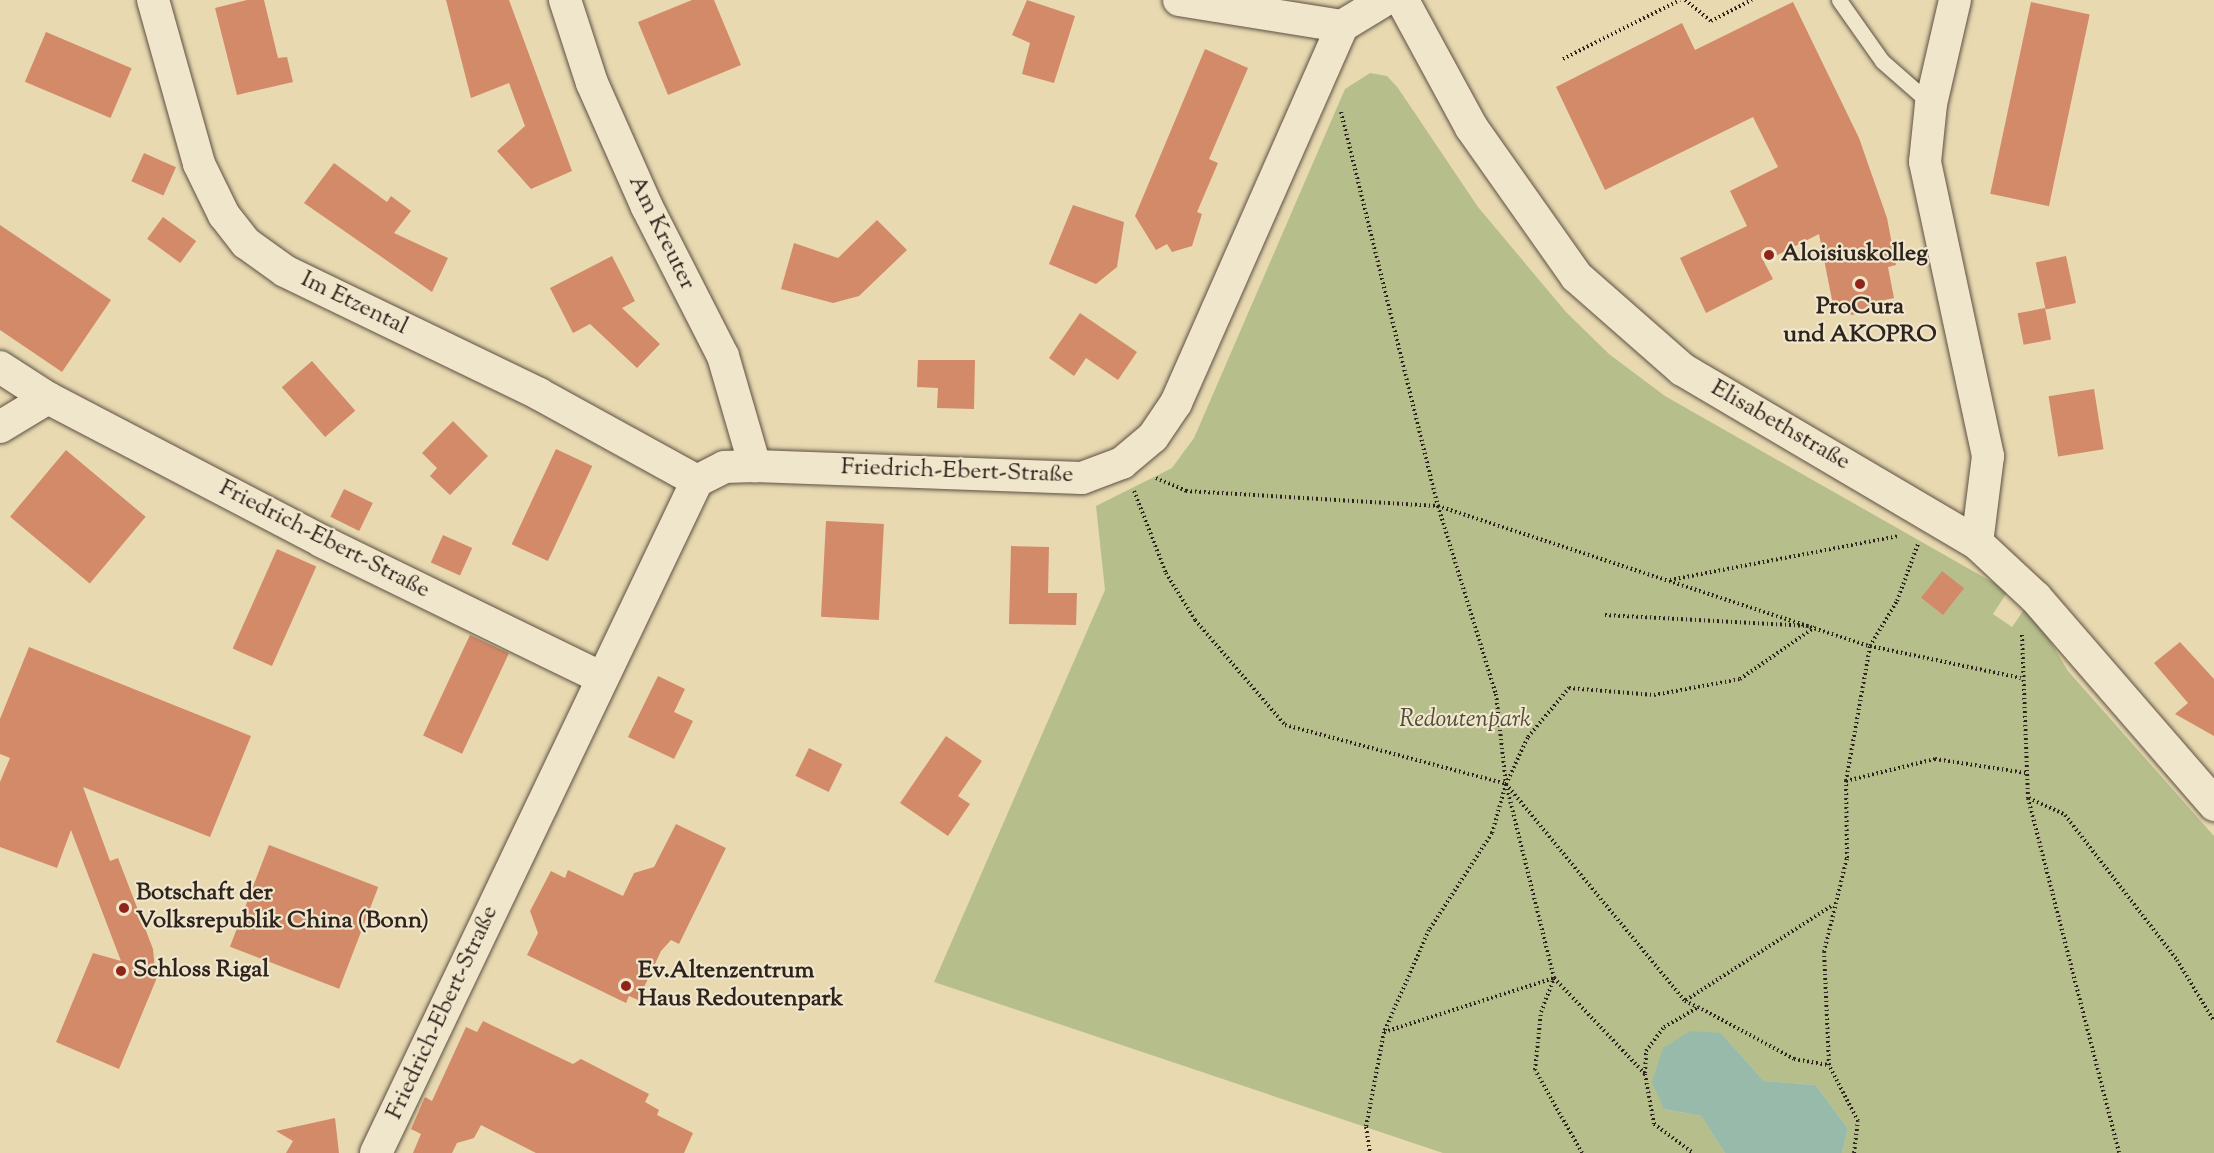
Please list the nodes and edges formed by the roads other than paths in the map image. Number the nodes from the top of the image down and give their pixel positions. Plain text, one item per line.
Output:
1 (153, 0) edge
2 (565, 0) edge
3 (1179, 0) edge
4 (1385, 0) edge
5 (1402, 0) edge
6 (1839, 0) edge
7 (1955, 0) edge
8 (1342, 26) junction
9 (1931, 104) junction
10 (0, 367) edge
11 (48, 398) junction
12 (0, 427) edge
13 (755, 466) junction
14 (697, 481) junction
15 (1977, 543) junction
16 (602, 678) junction
17 (2214, 804) edge
18 (376, 1153) edge

1 - 14 street, Im Etzental
2 - 13 street, Am Kreuter
3 - 8 street
4 - 8 street
5 - 15 street, Elisabethstraße
6 - 9 lane
7 - 9 street
8 - 13 street, Friedrich-Ebert-Straße
9 - 15 street
10 - 11 street, Friedrich-Ebert-Straße
11 - 12 street
11 - 16 street, Friedrich-Ebert-Straße
13 - 14 street, Friedrich-Ebert-Straße
14 - 16 street, Friedrich-Ebert-Straße
15 - 17 street, Elisabethstraße
16 - 18 street, Friedrich-Ebert-Straße

